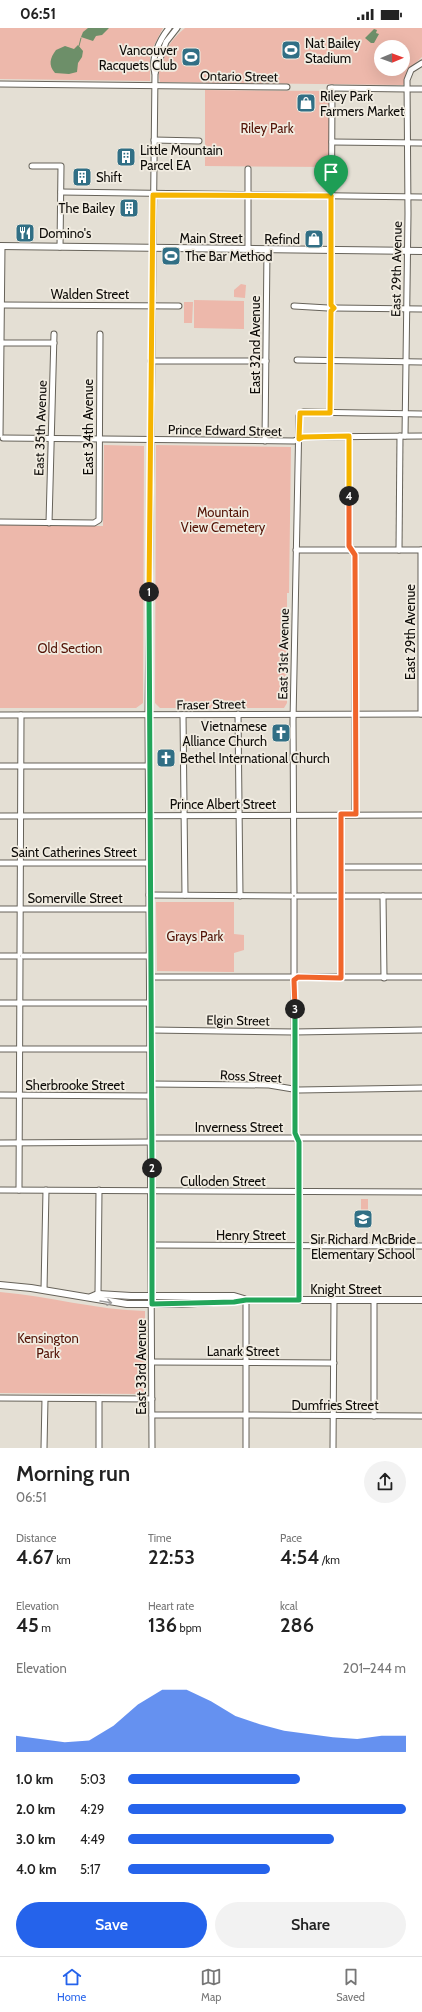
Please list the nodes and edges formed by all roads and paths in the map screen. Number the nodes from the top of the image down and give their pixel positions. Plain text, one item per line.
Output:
1 (177, 28) edge
2 (167, 29) edge
3 (172, 33) junction
4 (422, 63) edge
5 (155, 73) junction
6 (0, 84) edge
7 (155, 86) junction
8 (287, 88) dead end
9 (409, 89) junction
10 (422, 89) edge
11 (154, 140) junction
12 (199, 141) dead end
13 (332, 142) junction
14 (408, 143) junction
15 (422, 143) edge
16 (32, 166) dead end
17 (248, 169) dead end
18 (61, 192) junction
19 (153, 195) junction
20 (249, 195) junction
21 (331, 196) junction
22 (408, 197) junction
23 (422, 197) edge
24 (1, 246) edge
25 (60, 247) junction
26 (153, 248) junction
27 (248, 249) junction
28 (267, 249) junction
29 (331, 250) junction
30 (408, 251) junction
31 (422, 251) edge
32 (2, 304) junction
33 (152, 306) junction
34 (178, 306) dead end
35 (294, 306) dead end
36 (331, 308) junction
37 (407, 309) junction
38 (422, 309) edge
39 (54, 334) dead end
40 (100, 334) dead end
41 (1, 343) junction
42 (54, 343) junction
43 (297, 360) dead end
44 (151, 361) junction
45 (266, 361) junction
46 (330, 361) junction
47 (406, 362) junction
48 (422, 362) edge
49 (330, 413) junction
50 (406, 414) junction
51 (422, 414) edge
52 (349, 436) junction
53 (403, 436) junction
54 (422, 436) edge
55 (1, 438) edge
56 (51, 439) junction
57 (100, 439) junction
58 (299, 439) junction
59 (150, 440) junction
60 (265, 441) junction
61 (0, 522) edge
62 (49, 523) junction
63 (296, 550) junction
64 (352, 550) junction
65 (399, 550) junction
66 (421, 550) edge
67 (238, 714) junction
68 (293, 714) junction
69 (355, 714) junction
70 (421, 714) edge
71 (0, 715) edge
72 (21, 715) junction
73 (148, 715) junction
74 (183, 715) junction
75 (0, 766) edge
76 (20, 766) junction
77 (148, 766) junction
78 (341, 814) junction
79 (356, 814) junction
80 (149, 815) junction
81 (185, 815) junction
82 (239, 815) junction
83 (293, 815) junction
84 (422, 815) edge
85 (0, 816) edge
86 (21, 816) junction
87 (0, 863) edge
88 (20, 863) junction
89 (149, 863) junction
90 (341, 867) junction
91 (422, 867) edge
92 (149, 895) junction
93 (185, 895) junction
94 (240, 896) junction
95 (294, 896) junction
96 (341, 896) junction
97 (384, 896) junction
98 (422, 896) edge
99 (0, 909) edge
100 (20, 910) junction
101 (149, 910) junction
102 (0, 956) edge
103 (20, 956) junction
104 (150, 956) junction
105 (150, 977) junction
106 (294, 977) junction
107 (422, 977) edge
108 (341, 978) junction
109 (384, 978) junction
110 (0, 1003) edge
111 (20, 1003) junction
112 (150, 1003) junction
113 (151, 1030) junction
114 (422, 1030) edge
115 (294, 1032) junction
116 (0, 1049) edge
117 (20, 1049) junction
118 (151, 1049) junction
119 (151, 1084) junction
120 (422, 1088) edge
121 (295, 1090) junction
122 (0, 1095) edge
123 (20, 1095) junction
124 (151, 1096) junction
125 (297, 1138) junction
126 (422, 1138) edge
127 (151, 1140) junction
128 (0, 1143) edge
129 (20, 1143) junction
130 (0, 1190) edge
131 (19, 1190) junction
132 (46, 1190) junction
133 (99, 1190) junction
134 (152, 1191) junction
135 (299, 1192) junction
136 (422, 1192) edge
137 (152, 1245) junction
138 (299, 1246) junction
139 (422, 1246) edge
140 (0, 1285) edge
141 (44, 1290) junction
142 (98, 1294) junction
143 (152, 1296) junction
144 (91, 1297) junction
145 (246, 1300) junction
146 (299, 1300) junction
147 (334, 1300) junction
148 (374, 1300) junction
149 (422, 1300) edge
150 (152, 1304) junction
151 (152, 1362) junction
152 (246, 1362) junction
153 (334, 1363) junction
154 (0, 1398) edge
155 (45, 1399) junction
156 (99, 1399) junction
157 (152, 1399) junction
158 (152, 1415) junction
159 (246, 1415) junction
160 (333, 1416) junction
161 (374, 1416) junction
162 (422, 1416) edge
163 (44, 1448) edge
164 (99, 1448) edge
165 (152, 1448) edge
166 (246, 1448) edge
167 (333, 1448) edge

1 - 3 street
2 - 3 street
2 - 5 street, East 33rd Avenue
3 - 5 street
4 - 9 street
5 - 7 street, East 33rd Avenue
6 - 7 street, Ontario Street
7 - 8 street, Ontario Street
7 - 11 street, East 33rd Avenue
9 - 10 street
9 - 13 street
9 - 14 street, East 29th Avenue
11 - 12 street
11 - 19 street, East 33rd Avenue
13 - 14 street
13 - 21 street
14 - 15 street
14 - 22 street, East 29th Avenue
16 - 18 street
17 - 20 street
18 - 19 street
18 - 25 street
19 - 20 street
19 - 26 street, East 33rd Avenue
20 - 21 street
20 - 27 street
21 - 22 street
21 - 29 street
22 - 23 street
22 - 30 street, East 29th Avenue
24 - 25 main road, Main Street
24 - 32 street
25 - 26 main road, Main Street
26 - 27 main road, Main Street
26 - 33 street, East 33rd Avenue
27 - 28 main road, Main Street
28 - 29 main road, Main Street
28 - 45 street, East 32nd Avenue
29 - 30 main road, Main Street
29 - 36 street
30 - 31 main road, Main Street
30 - 37 street, East 29th Avenue
32 - 33 street, Walden Street
32 - 41 street
33 - 34 street, Walden Street
33 - 44 street, East 33rd Avenue
35 - 36 street
36 - 37 street
36 - 46 street
37 - 38 street
37 - 47 street, East 29th Avenue
39 - 42 street, East 35th Avenue
40 - 57 street, East 34th Avenue
41 - 42 street
41 - 55 street
42 - 56 street, East 35th Avenue
43 - 46 street
44 - 45 street
44 - 59 street, East 33rd Avenue
45 - 60 street, East 32nd Avenue
46 - 47 street
46 - 49 street
47 - 48 street
47 - 50 street, East 29th Avenue
49 - 50 street
49 - 58 street, East 31st Avenue
50 - 51 street
50 - 53 street, East 29th Avenue
52 - 53 street, Prince Edward Street
52 - 58 street, Prince Edward Street
52 - 64 street
53 - 54 street, Prince Edward Street
53 - 65 street, East 29th Avenue
55 - 56 street, Prince Edward Street
56 - 57 street, Prince Edward Street
56 - 62 street, East 35th Avenue
57 - 59 street, Prince Edward Street
57 - 62 street, East 34th Avenue
58 - 60 street, Prince Edward Street
58 - 63 street, East 31st Avenue
59 - 60 street, Prince Edward Street
59 - 73 street, East 33rd Avenue
61 - 62 street
63 - 64 street
63 - 68 street, East 31st Avenue
64 - 65 street
64 - 69 street
65 - 66 street
66 - 70 street, East 29th Avenue
67 - 68 street, Fraser Street
67 - 74 street, Fraser Street
67 - 82 street
68 - 69 street, Fraser Street
68 - 83 street, East 31st Avenue
69 - 70 street, Fraser Street
69 - 79 street
71 - 72 street, Fraser Street
72 - 73 street, Fraser Street
72 - 76 street
73 - 74 street, Fraser Street
73 - 77 street, East 33rd Avenue
74 - 81 street
75 - 76 street
76 - 77 street
76 - 86 street
77 - 80 street, East 33rd Avenue
78 - 79 street, Prince Albert Street
78 - 83 street, Prince Albert Street
78 - 90 street
79 - 84 street, Prince Albert Street
80 - 81 street, Prince Albert Street
80 - 86 street, Prince Albert Street
80 - 89 street, East 33rd Avenue
81 - 82 street, Prince Albert Street
81 - 93 street
82 - 83 street, Prince Albert Street
82 - 94 street
83 - 95 street, East 31st Avenue
85 - 86 street, Prince Albert Street
86 - 88 street
87 - 88 street, Saint Catherines Street
88 - 89 street, Saint Catherines Street
88 - 100 street
89 - 92 street, East 33rd Avenue
90 - 91 street
90 - 96 street
92 - 93 street
92 - 101 street, East 33rd Avenue
93 - 94 street
94 - 95 street
95 - 96 street
95 - 106 street, East 31st Avenue
96 - 97 street
96 - 108 street
97 - 98 street
97 - 109 street
99 - 100 street, Somerville Street
100 - 101 street, Somerville Street
100 - 103 street
101 - 104 street, East 33rd Avenue
102 - 103 street
103 - 104 street
103 - 111 street
104 - 105 street, East 33rd Avenue
105 - 106 street
105 - 112 street, East 33rd Avenue
106 - 108 street
106 - 115 street, East 31st Avenue
107 - 109 street
108 - 109 street
110 - 111 street
111 - 112 street
111 - 117 street
112 - 113 street, East 33rd Avenue
113 - 115 street, Elgin Street
113 - 118 street, East 33rd Avenue
114 - 115 street, Elgin Street
115 - 121 street, East 31st Avenue
116 - 117 street
117 - 118 street
117 - 123 street
118 - 119 street, East 33rd Avenue
119 - 121 street, Ross Street
119 - 124 street, East 33rd Avenue
120 - 121 street, Ross Street
121 - 125 street, East 31st Avenue
122 - 123 street, Sherbrooke Street
123 - 124 street, Sherbrooke Street
123 - 129 street
124 - 127 street, East 33rd Avenue
125 - 126 street, Inverness Street
125 - 127 street, Inverness Street
125 - 135 street, East 31st Avenue
127 - 129 street, Inverness Street
127 - 134 street, East 33rd Avenue
128 - 129 street, Inverness Street
129 - 131 street
130 - 131 street, Culloden Street
131 - 132 street, Culloden Street
132 - 133 street, Culloden Street
132 - 141 street
133 - 134 street, Culloden Street
133 - 142 street
134 - 135 street, Culloden Street
134 - 137 street, East 33rd Avenue
135 - 136 street, Culloden Street
135 - 138 street, East 31st Avenue
137 - 138 street, Henry Street
137 - 143 street, East 33rd Avenue
138 - 139 street, Henry Street
138 - 146 street, East 31st Avenue
140 - 141 main road, Knight Street
141 - 144 main road, Knight Street
142 - 143 main road, Knight Street
142 - 144 main road, Knight Street
143 - 145 main road, Knight Street
143 - 150 street, East 33rd Avenue
144 -> 150 main road, Knight Street
145 - 146 main road, Knight Street
145 - 150 main road, Knight Street
145 - 152 street
146 - 147 main road, Knight Street
147 - 148 main road, Knight Street
147 - 153 street
148 - 149 main road, Knight Street
148 - 161 street
150 - 151 street, East 33rd Avenue
151 - 152 street, Lanark Street
151 - 157 street, East 33rd Avenue
152 - 153 street, Lanark Street
152 - 159 street
153 - 160 street
154 - 155 street
155 - 156 street
155 - 163 street
156 - 157 street
156 - 164 street
157 - 158 street, East 33rd Avenue
158 - 159 street, Dumfries Street
158 - 165 street, East 33rd Avenue
159 - 160 street, Dumfries Street
159 - 166 street
160 - 161 street, Dumfries Street
160 - 167 street
161 - 162 street, Dumfries Street

